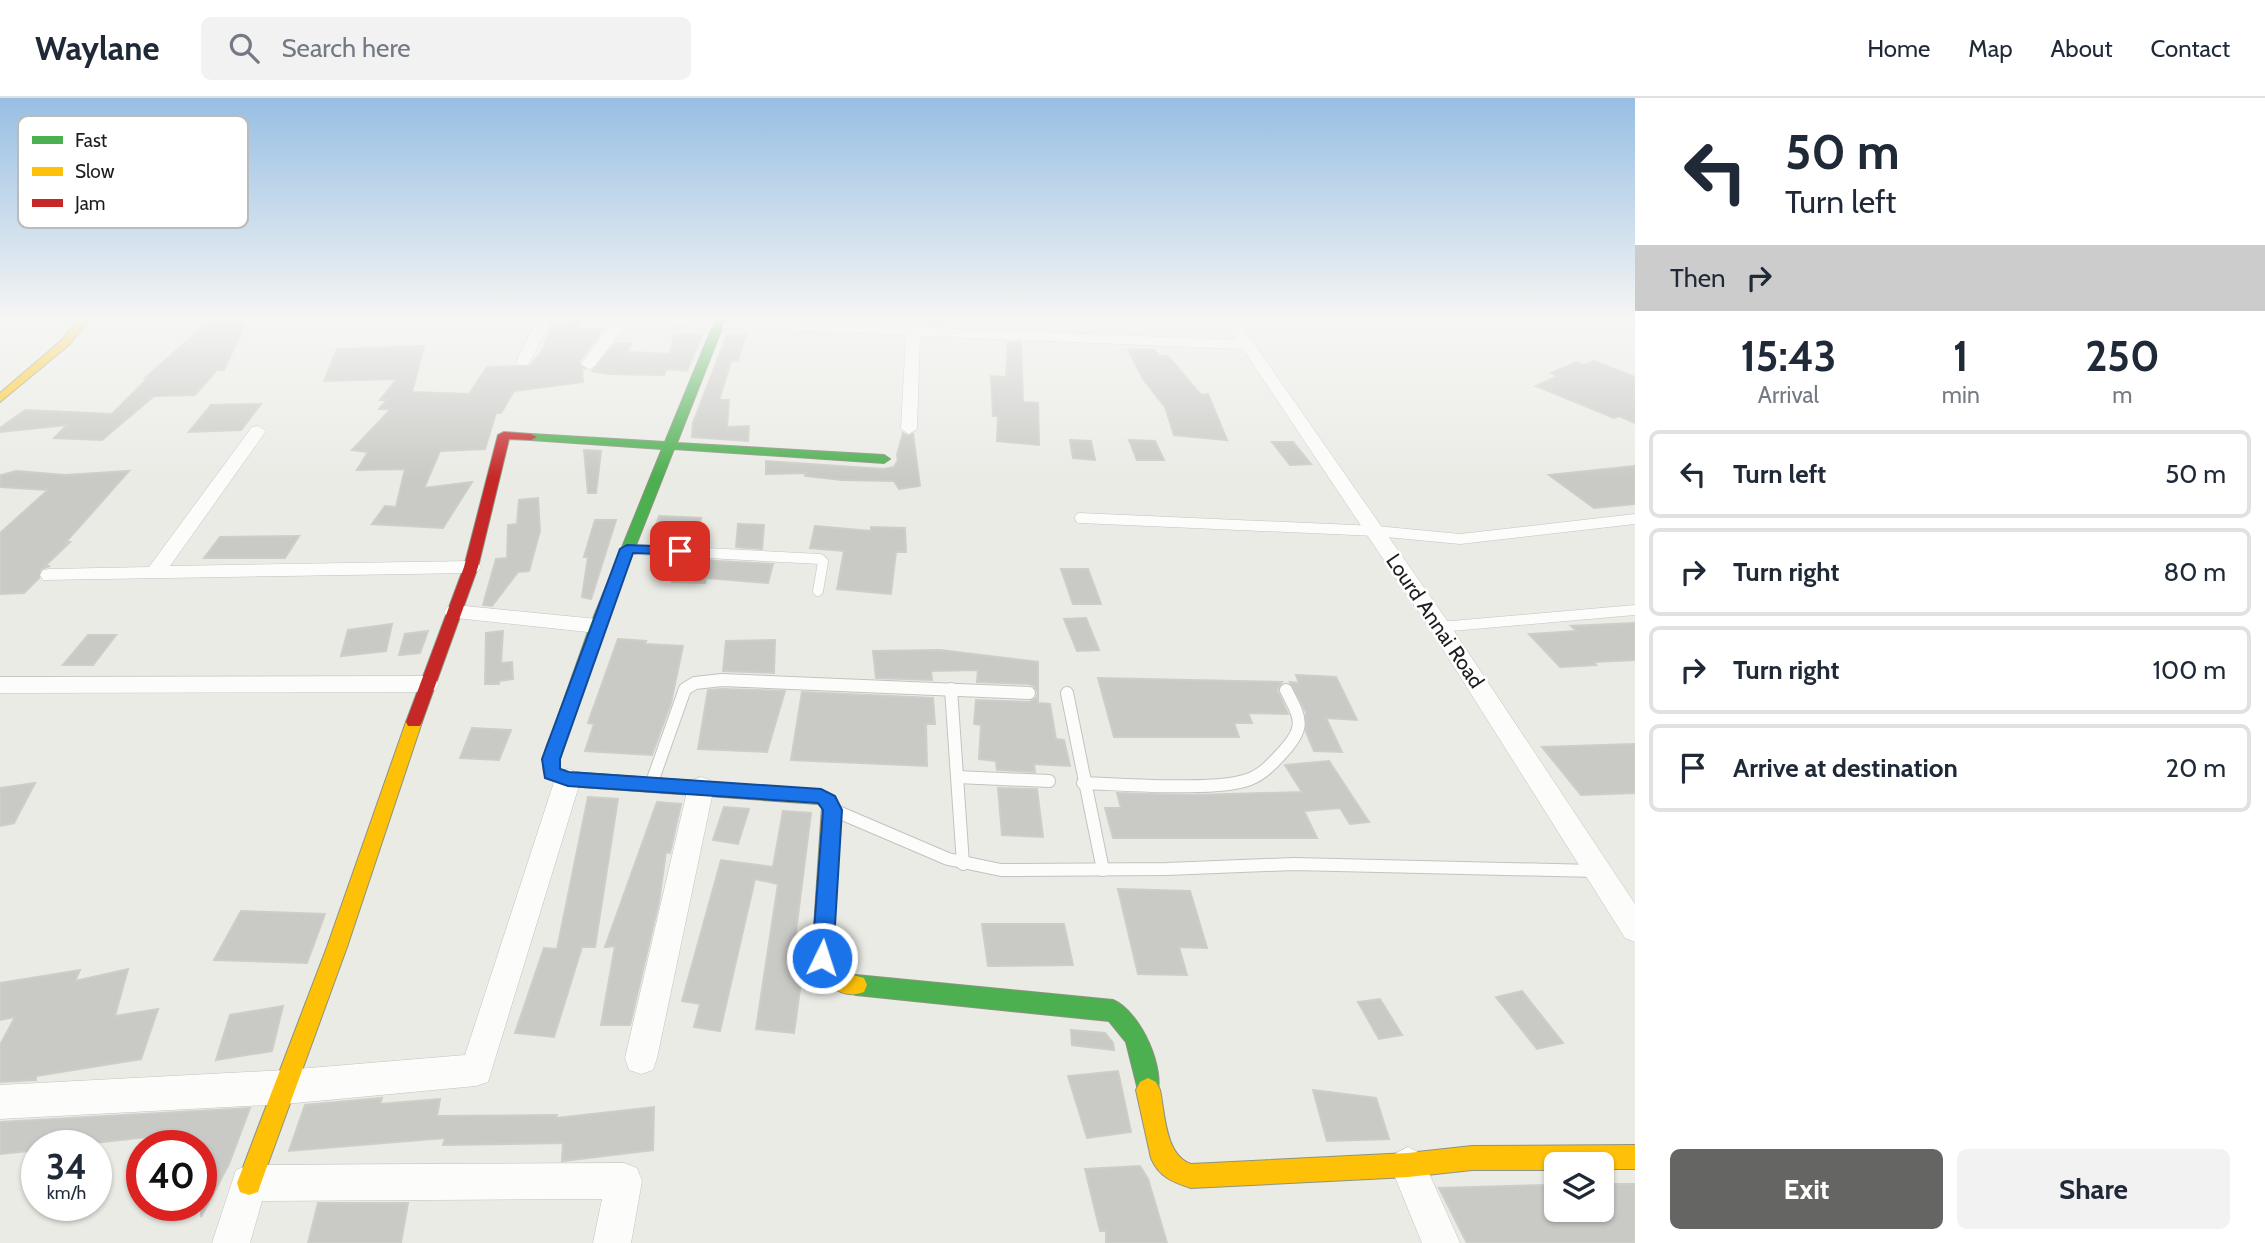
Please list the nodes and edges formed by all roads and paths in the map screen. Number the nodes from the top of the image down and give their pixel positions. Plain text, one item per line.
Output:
1 (32, 371) edge
2 (698, 371) edge
3 (912, 371) edge
4 (1268, 371) edge
5 (0, 399) edge
6 (909, 429) dead end
7 (257, 431) dead end
8 (667, 445) junction
9 (884, 459) dead end
10 (1080, 518) dead end
11 (1635, 519) edge
12 (1376, 531) junction
13 (627, 549) junction
14 (471, 567) junction
15 (156, 572) junction
16 (50, 575) dead end
17 (818, 591) dead end
18 (1635, 610) edge
19 (455, 612) junction
20 (597, 626) junction
21 (1440, 627) junction
22 (427, 684) junction
23 (0, 685) edge
24 (951, 690) junction
25 (1286, 690) dead end
26 (1029, 693) dead end
27 (1067, 693) dead end
28 (957, 777) junction
29 (568, 779) junction
30 (1049, 781) dead end
31 (1083, 783) junction
32 (652, 784) junction
33 (701, 787) junction
34 (832, 810) junction
35 (963, 864) junction
36 (1103, 870) junction
37 (1600, 871) junction
38 (1635, 929) edge
39 (641, 1058) dead end
40 (285, 1087) junction
41 (0, 1102) edge
42 (1635, 1157) edge
43 (1408, 1165) junction
44 (250, 1184) junction
45 (231, 1243) edge
46 (612, 1243) edge
47 (1441, 1243) edge

1 - 5 street
2 - 8 street
3 - 6 street
4 - 12 street, Lourd Annai Road
7 - 15 street
8 - 9 street
8 - 13 street
8 - 14 street
10 - 12 lane
11 - 12 lane
12 - 21 street, Lourd Annai Road
13 - 17 lane
13 - 20 street
14 - 15 street
14 - 19 street
15 - 16 street
18 - 21 lane
19 - 20 street
19 - 22 street
20 - 29 street
21 - 37 street, Lourd Annai Road
22 - 23 street
22 - 40 street
24 - 26 lane
24 - 28 lane
24 - 32 lane
25 - 31 lane
27 - 31 lane
28 - 30 lane
28 - 35 lane
29 - 32 street
29 - 40 street
31 - 36 lane
32 - 33 street
33 - 34 street
33 - 39 street
34 - 35 lane
34 - 43 street
35 - 36 lane
36 - 37 lane
37 - 38 street, Lourd Annai Road
40 - 41 street
40 - 44 street
42 - 43 street
43 - 47 street
44 - 45 street
44 - 46 street

